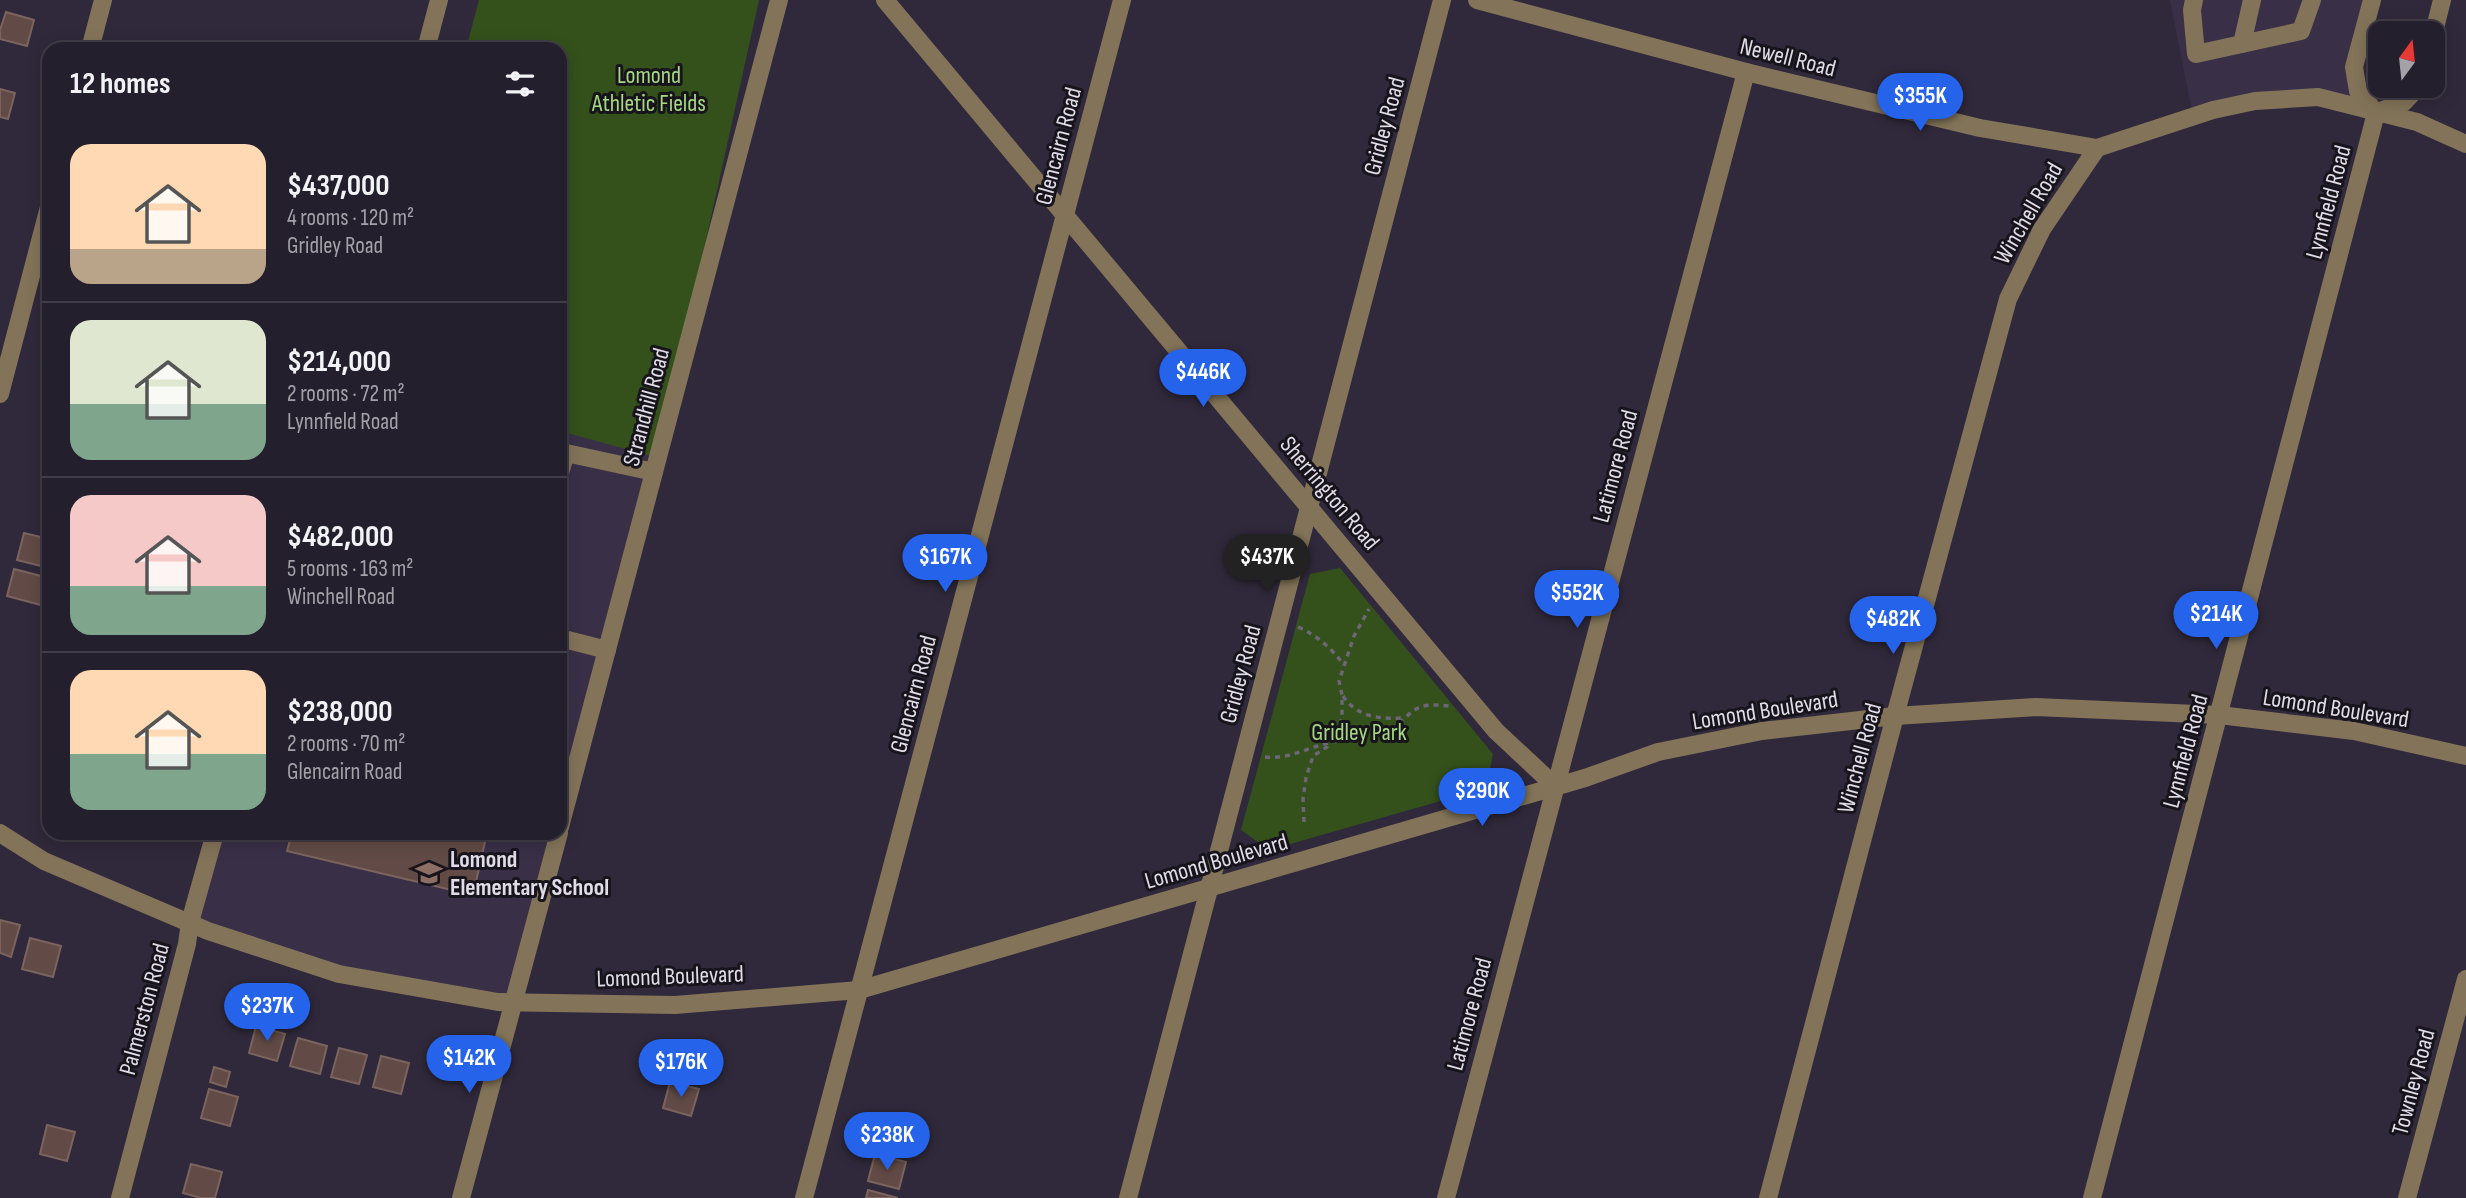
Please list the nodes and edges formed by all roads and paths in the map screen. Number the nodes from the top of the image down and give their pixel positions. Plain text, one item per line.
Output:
1 (103, 0) edge
2 (439, 0) edge
3 (779, 0) edge
4 (885, 0) edge
5 (1122, 0) edge
6 (1443, 0) edge
7 (1476, 0) edge
8 (2194, 0) edge
9 (2252, 0) edge
10 (2312, 0) edge
11 (2372, 0) edge
12 (2442, 0) edge
13 (2437, 21) edge
14 (92, 42) edge
15 (428, 42) edge
16 (2242, 44) junction
17 (1746, 72) junction
18 (2408, 98) edge
19 (2376, 113) junction
20 (2466, 144) edge
21 (2096, 148) junction
22 (1065, 215) junction
23 (42, 234) edge
24 (0, 394) edge
25 (567, 453) edge
26 (654, 472) junction
27 (1310, 507) junction
28 (1369, 609) dead end
29 (1298, 628) dead end
30 (567, 640) edge
31 (607, 650) junction
32 (1343, 665) junction
33 (1342, 695) junction
34 (1449, 706) dead end
35 (2220, 715) junction
36 (1895, 716) junction
37 (1403, 718) junction
38 (1329, 743) junction
39 (2466, 756) edge
40 (1265, 757) dead end
41 (1555, 786) junction
42 (567, 801) edge
43 (1304, 822) dead end
44 (0, 833) edge
45 (213, 840) edge
46 (557, 840) edge
47 (1209, 889) junction
48 (190, 922) junction
49 (2466, 979) edge
50 (859, 990) junction
51 (513, 1001) junction
52 (120, 1198) edge
53 (461, 1198) edge
54 (804, 1198) edge
55 (1128, 1198) edge
56 (1446, 1198) edge
57 (1768, 1198) edge
58 (2092, 1198) edge
59 (2407, 1198) edge

1 - 14 street
2 - 15 street
3 - 26 street, Strandhill Road
4 - 22 street, Sherrington Road
5 - 22 street, Glencairn Road
6 - 27 street, Gridley Road
7 - 17 street, Newell Road
8 - 16 street
9 - 16 street
10 - 16 street
11 - 19 street
12 - 13 street
17 - 21 street, Newell Road
17 - 41 street, Latimore Road
18 - 19 street
19 - 20 street
19 - 21 street, Newell Road
19 - 35 street, Lynnfield Road
21 - 36 street, Winchell Road
22 - 27 street, Sherrington Road
22 - 50 street, Glencairn Road
23 - 24 street
25 - 26 street
26 - 31 street, Strandhill Road
27 - 41 street, Sherrington Road
27 - 47 street, Gridley Road
28 - 32 path
29 - 32 path
30 - 31 street
31 - 42 street, Strandhill Road
32 - 33 path
33 - 37 path
33 - 38 path
34 - 37 path
35 - 36 street, Lomond Boulevard
35 - 39 street, Lomond Boulevard
35 - 58 street, Lynnfield Road
36 - 41 street, Lomond Boulevard
36 - 57 street, Winchell Road
37 - 38 path
38 - 40 path
38 - 43 path
41 - 47 street, Lomond Boulevard
41 - 56 street, Latimore Road
44 - 48 street, Lomond Boulevard
45 - 48 street, Palmerston Road
46 - 51 street
47 - 50 street, Lomond Boulevard
47 - 55 street, Gridley Road
48 - 51 street, Lomond Boulevard
48 - 52 street, Palmerston Road
49 - 59 street, Townley Road
50 - 51 street, Lomond Boulevard
50 - 54 street, Glencairn Road
51 - 53 street

